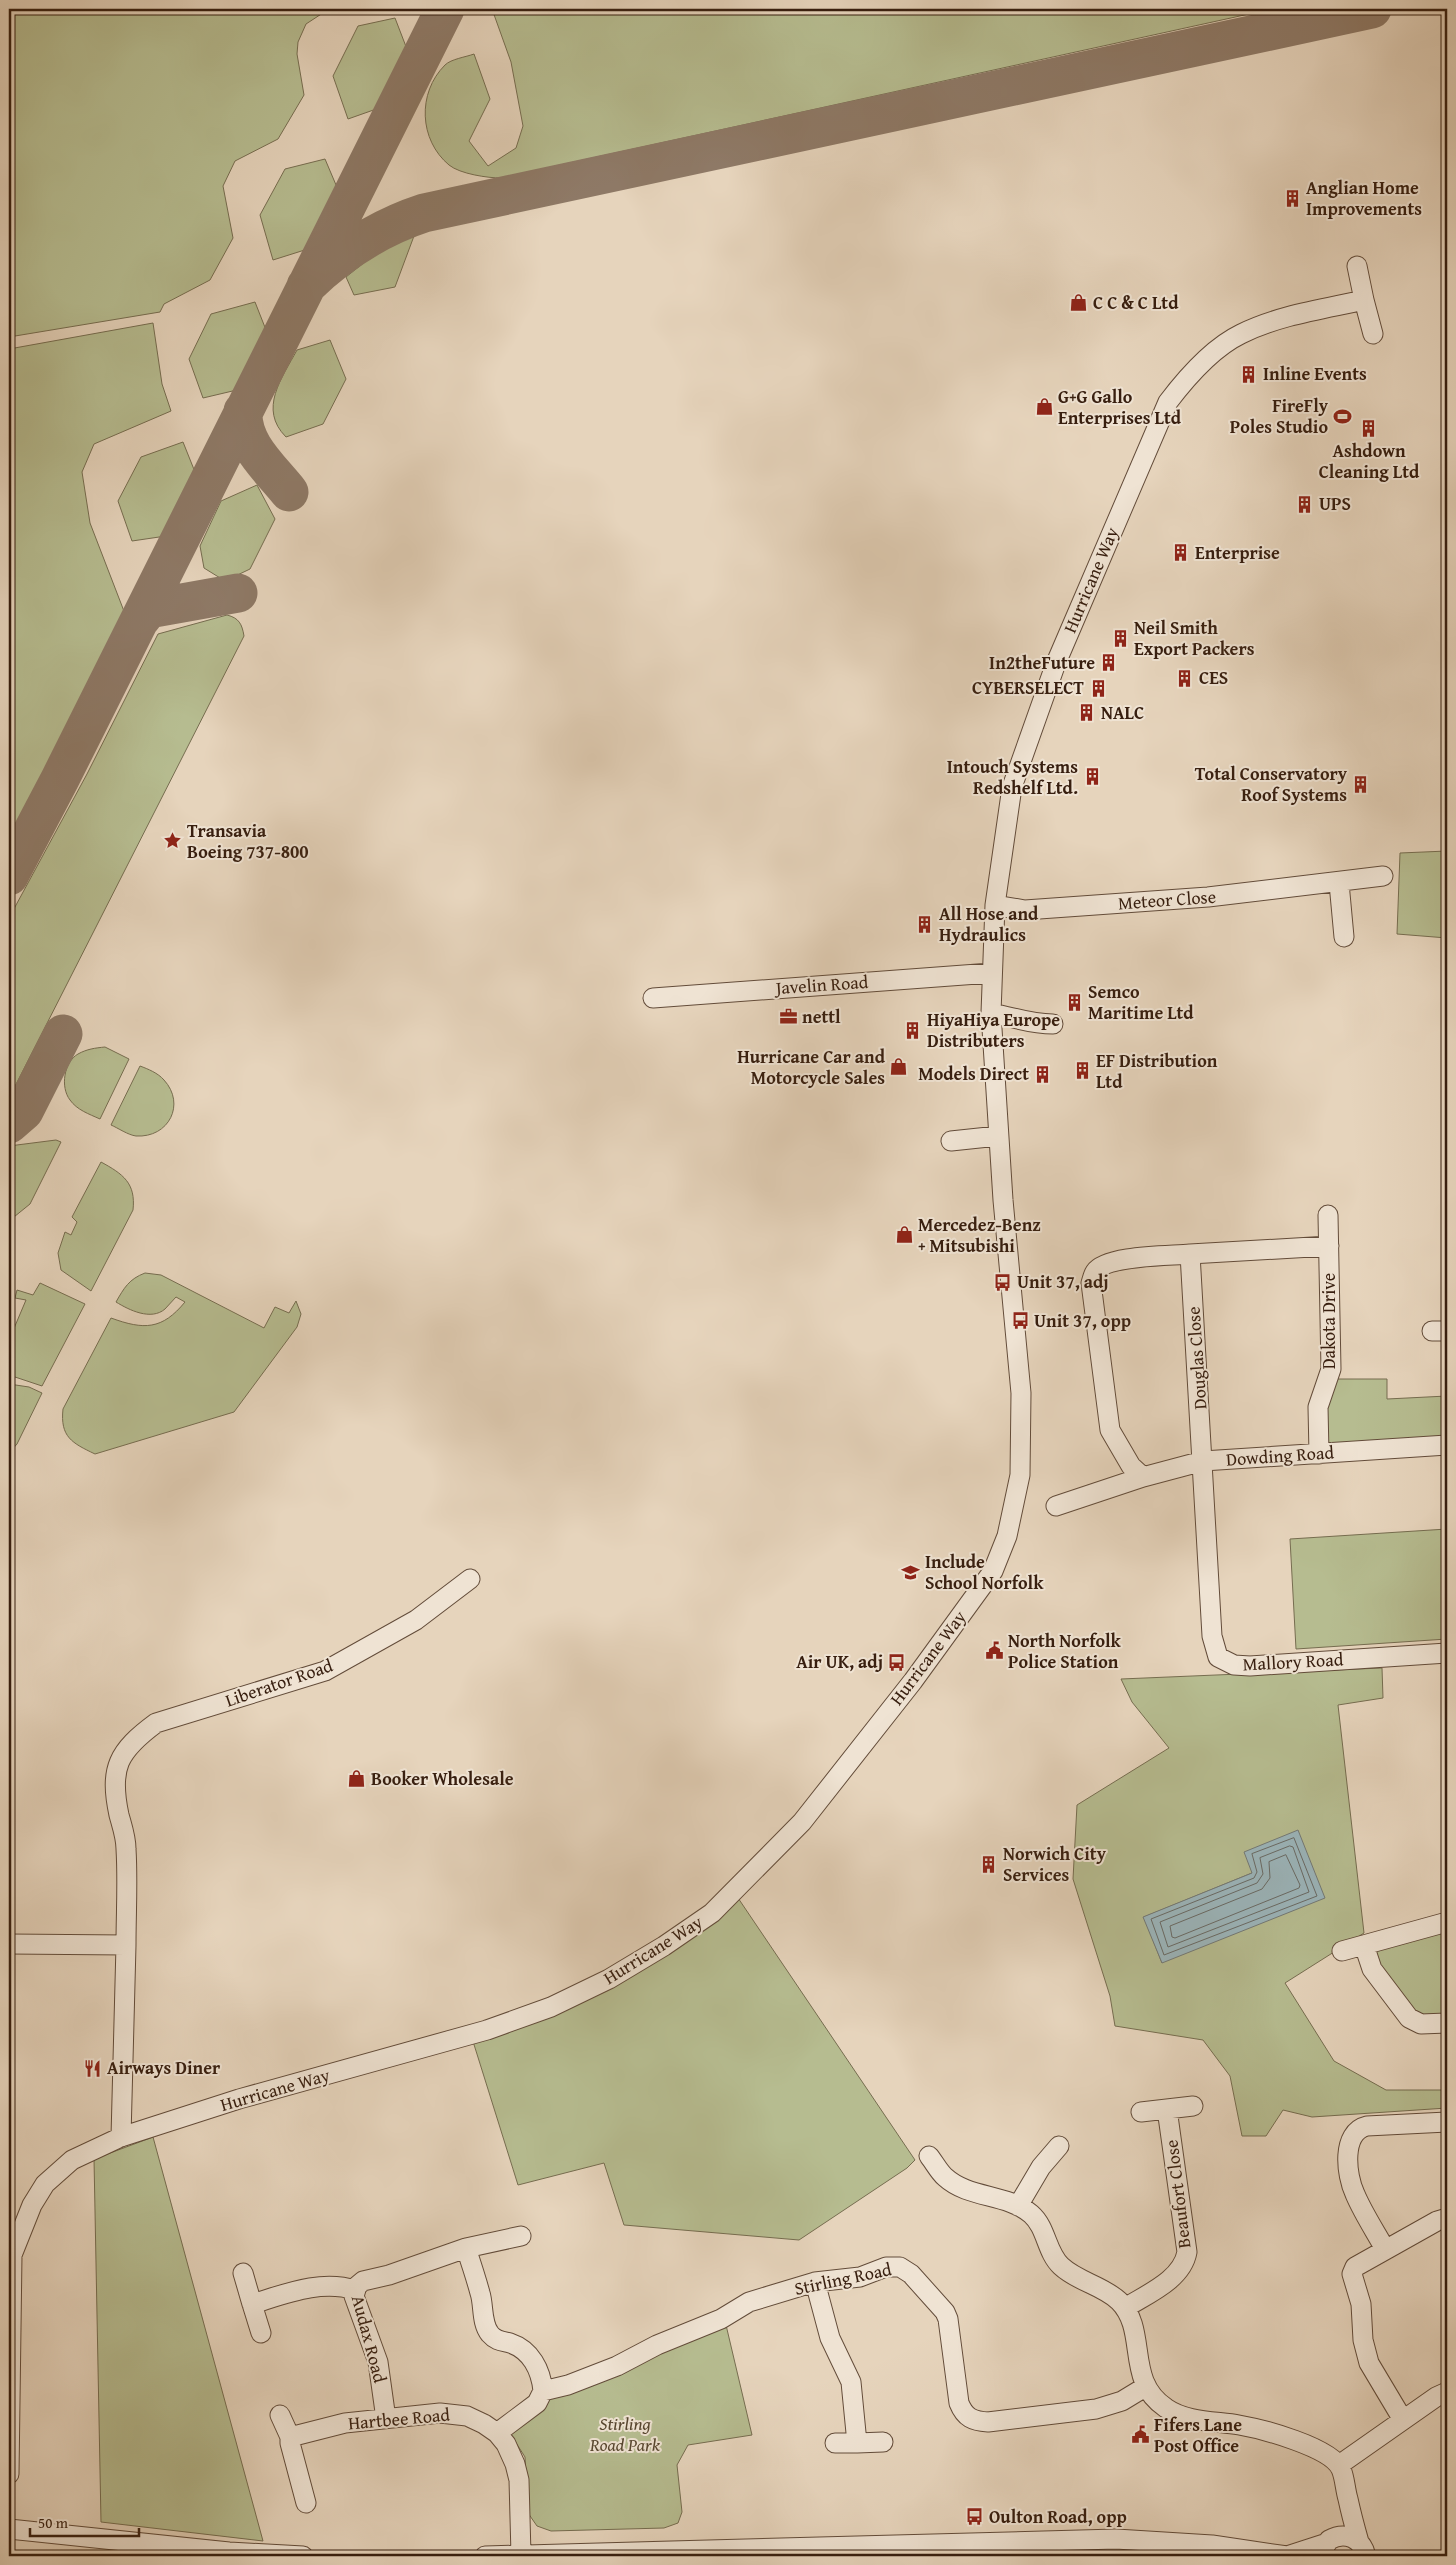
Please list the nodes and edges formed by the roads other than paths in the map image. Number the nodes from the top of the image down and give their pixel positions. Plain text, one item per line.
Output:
1 (1357, 266) dead end
2 (1364, 300) junction
3 (1373, 334) dead end
4 (1383, 876) dead end
5 (1339, 883) junction
6 (995, 905) junction
7 (1344, 936) dead end
8 (991, 973) junction
9 (653, 998) dead end
10 (991, 1013) junction
11 (1053, 1024) dead end
12 (998, 1136) junction
13 (951, 1141) dead end
14 (1328, 1215) dead end
15 (1329, 1246) junction
16 (1190, 1254) junction
17 (1447, 1445) edge
18 (1319, 1454) junction
19 (1203, 1461) junction
20 (1143, 1477) junction
21 (1056, 1506) dead end
22 (470, 1579) dead end
23 (1447, 1653) edge
24 (1447, 1922) edge
25 (9, 1944) edge
26 (126, 1945) junction
27 (1364, 1945) junction
28 (1342, 1951) dead end
29 (1447, 2023) edge
30 (1193, 2106) dead end
31 (1168, 2109) junction
32 (1142, 2112) dead end
33 (1447, 2122) edge
34 (121, 2137) junction
35 (1059, 2146) dead end
36 (929, 2156) dead end
37 (1018, 2206) junction
38 (1447, 2218) edge
39 (521, 2236) dead end
40 (466, 2248) junction
41 (1385, 2250) junction
42 (243, 2273) dead end
43 (815, 2282) junction
44 (355, 2290) junction
45 (252, 2304) junction
46 (1125, 2308) junction
47 (261, 2333) dead end
48 (1146, 2387) junction
49 (543, 2391) junction
50 (1447, 2392) edge
51 (280, 2416) dead end
52 (386, 2419) junction
53 (1403, 2420) junction
54 (497, 2433) junction
55 (290, 2437) junction
56 (883, 2442) dead end
57 (857, 2443) junction
58 (835, 2444) dead end
59 (1339, 2465) junction
60 (9, 2474) edge
61 (1347, 2496) junction
62 (306, 2503) dead end
63 (9, 2529) edge
64 (1325, 2546) edge
65 (979, 2549) edge
66 (1365, 2552) edge
67 (228, 2554) edge
68 (681, 2554) edge
69 (521, 2555) edge
70 (303, 2556) edge
71 (485, 2556) edge
72 (1287, 2556) edge

1 - 2 street
2 - 3 street
2 - 6 street, Hurricane Way
4 - 5 street, Meteor Close
5 - 6 street, Meteor Close
5 - 7 street
6 - 8 street, Hurricane Way
8 - 9 street, Javelin Road
8 - 10 street, Hurricane Way
10 - 11 street
10 - 12 street, Hurricane Way
12 - 13 street
12 - 34 street, Hurricane Way
14 - 15 street, Dakota Drive
15 - 16 street
15 - 18 street, Dakota Drive
16 - 19 street, Douglas Close
16 - 20 street
17 - 18 street, Dowding Road
18 - 19 street, Dowding Road
19 - 20 street, Dowding Road
19 - 23 street, Mallory Road
20 - 21 street, Dowding Road
22 - 26 street, Liberator Road
24 - 27 street
25 - 26 street
26 - 34 street
27 - 28 street
27 - 29 street
30 - 31 street
31 - 32 street
31 - 46 street, Beaufort Close
33 - 41 street
34 - 60 street, Hurricane Way
35 - 37 street
36 - 37 street
37 - 46 street
38 - 41 street
39 - 40 street, Audax Road
40 - 44 street, Audax Road
40 - 49 street
41 - 53 street
42 - 45 street
43 - 48 street, Stirling Road
43 - 49 street, Stirling Road
43 - 57 street
44 - 45 street
44 - 52 street, Audax Road
45 - 47 street
46 - 48 street
48 - 59 street
49 - 54 street
50 - 53 street
51 - 55 street
52 - 54 street, Hartbee Road
52 - 55 street, Hartbee Road
53 - 59 street
54 - 69 street, Hartbee Road
55 - 62 street
56 - 57 street
57 - 58 street
59 - 61 street
61 - 64 street
61 - 66 street
63 - 67 street
64 - 66 street
64 - 72 street
65 - 68 street
65 - 72 street
67 - 70 street
68 - 69 street
69 - 71 street

